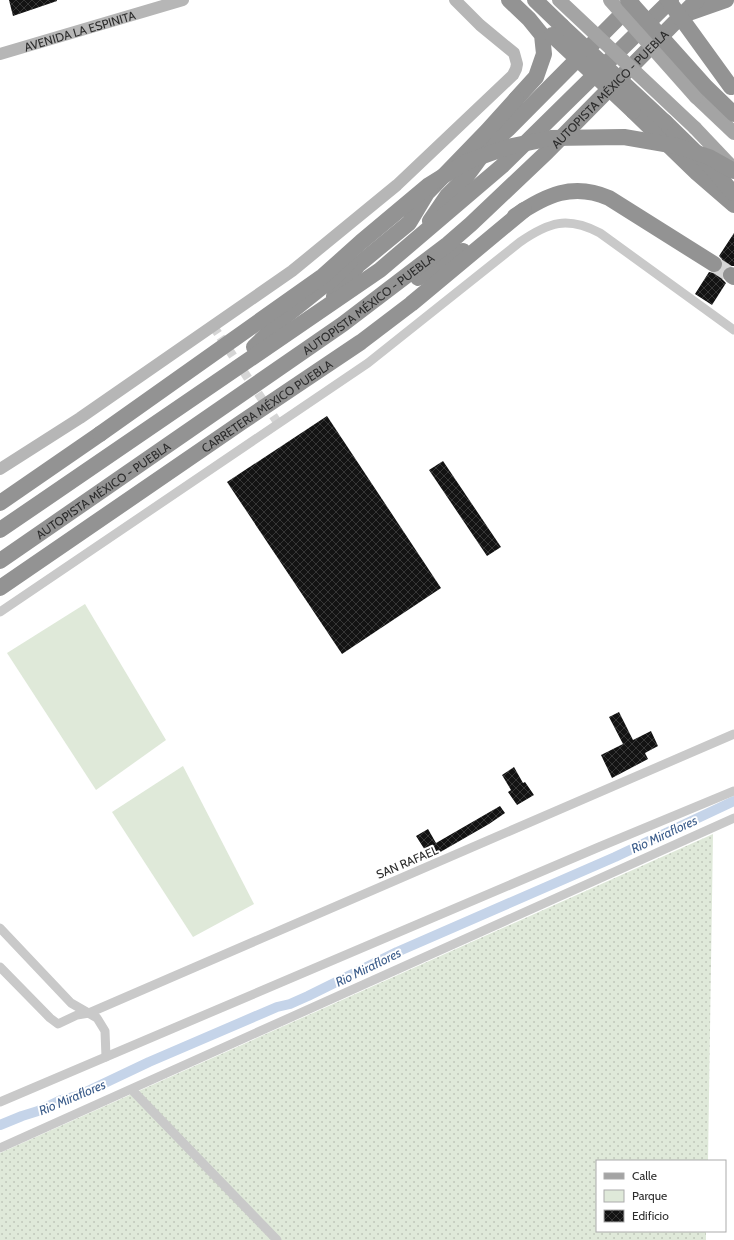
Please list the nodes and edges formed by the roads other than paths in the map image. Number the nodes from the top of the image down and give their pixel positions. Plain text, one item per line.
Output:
1 (183, 0) edge
2 (455, 0) edge
3 (509, 0) edge
4 (519, 0) edge
5 (535, 0) edge
6 (559, 0) edge
7 (610, 0) edge
8 (628, 0) edge
9 (636, 0) edge
10 (668, 0) edge
11 (671, 0) edge
12 (697, 0) edge
13 (726, 0) edge
14 (682, 15) junction
15 (557, 30) junction
16 (0, 54) edge
17 (732, 89) edge
18 (516, 99) junction
19 (734, 114) edge
20 (508, 129) junction
21 (734, 133) edge
22 (734, 170) edge
23 (427, 192) junction
24 (734, 194) edge
25 (734, 205) edge
26 (524, 210) junction
27 (471, 224) junction
28 (418, 238) junction
29 (714, 264) tunnel mouth
30 (438, 266) junction
31 (323, 310) junction
32 (343, 324) junction
33 (380, 328) junction
34 (734, 330) edge
35 (224, 376) junction
36 (0, 469) edge
37 (0, 503) edge
38 (0, 530) edge
39 (0, 561) edge
40 (0, 588) edge
41 (0, 612) edge
42 (734, 734) edge
43 (734, 791) edge
44 (734, 818) edge
45 (0, 928) edge
46 (0, 967) edge
47 (89, 1013) junction
48 (106, 1057) junction
49 (132, 1090) junction
50 (0, 1102) edge
51 (0, 1148) edge
52 (277, 1240) edge

1 - 16 main road, AVENIDA LA ESPINITA
2 - 36 main road
3 - 18 highway
4 - 15 highway
5 - 15 highway
6 - 22 main road, bridge
7 - 21 main road, bridge
8 - 19 highway, bridge
9 - 20 highway
10 - 17 highway, bridge
11 - 28 highway, AUTOPISTA MÉXICO - PUEBLA
12 - 14 highway, AUTOPISTA MÉXICO - PUEBLA
13 - 14 highway
14 - 27 highway, AUTOPISTA MÉXICO - PUEBLA
15 - 24 highway, bridge
15 - 25 highway, bridge
18 - 20 highway
18 - 23 highway
20 - 28 highway
22 - 37 highway, bridge
23 - 31 highway
23 - 35 highway
26 - 29 highway
26 - 30 highway
26 - 33 highway, CARRETERA MÉXICO PUEBLA
27 - 30 highway
27 - 32 highway, AUTOPISTA MÉXICO - PUEBLA
28 - 31 highway, AUTOPISTA MÉXICO - PUEBLA
30 - 32 highway
30 - 33 highway
31 - 35 highway, AUTOPISTA MÉXICO - PUEBLA
32 - 39 highway, AUTOPISTA MÉXICO - PUEBLA
33 - 40 highway, CARRETERA MÉXICO PUEBLA
34 - 41 street
35 - 38 highway, AUTOPISTA MÉXICO - PUEBLA
42 - 47 street, SAN RAFAEL
43 - 48 street
44 - 49 street
45 - 47 street
46 - 47 street, SAN RAFAEL
47 - 48 street
48 - 50 street
49 - 51 street
49 - 52 street

